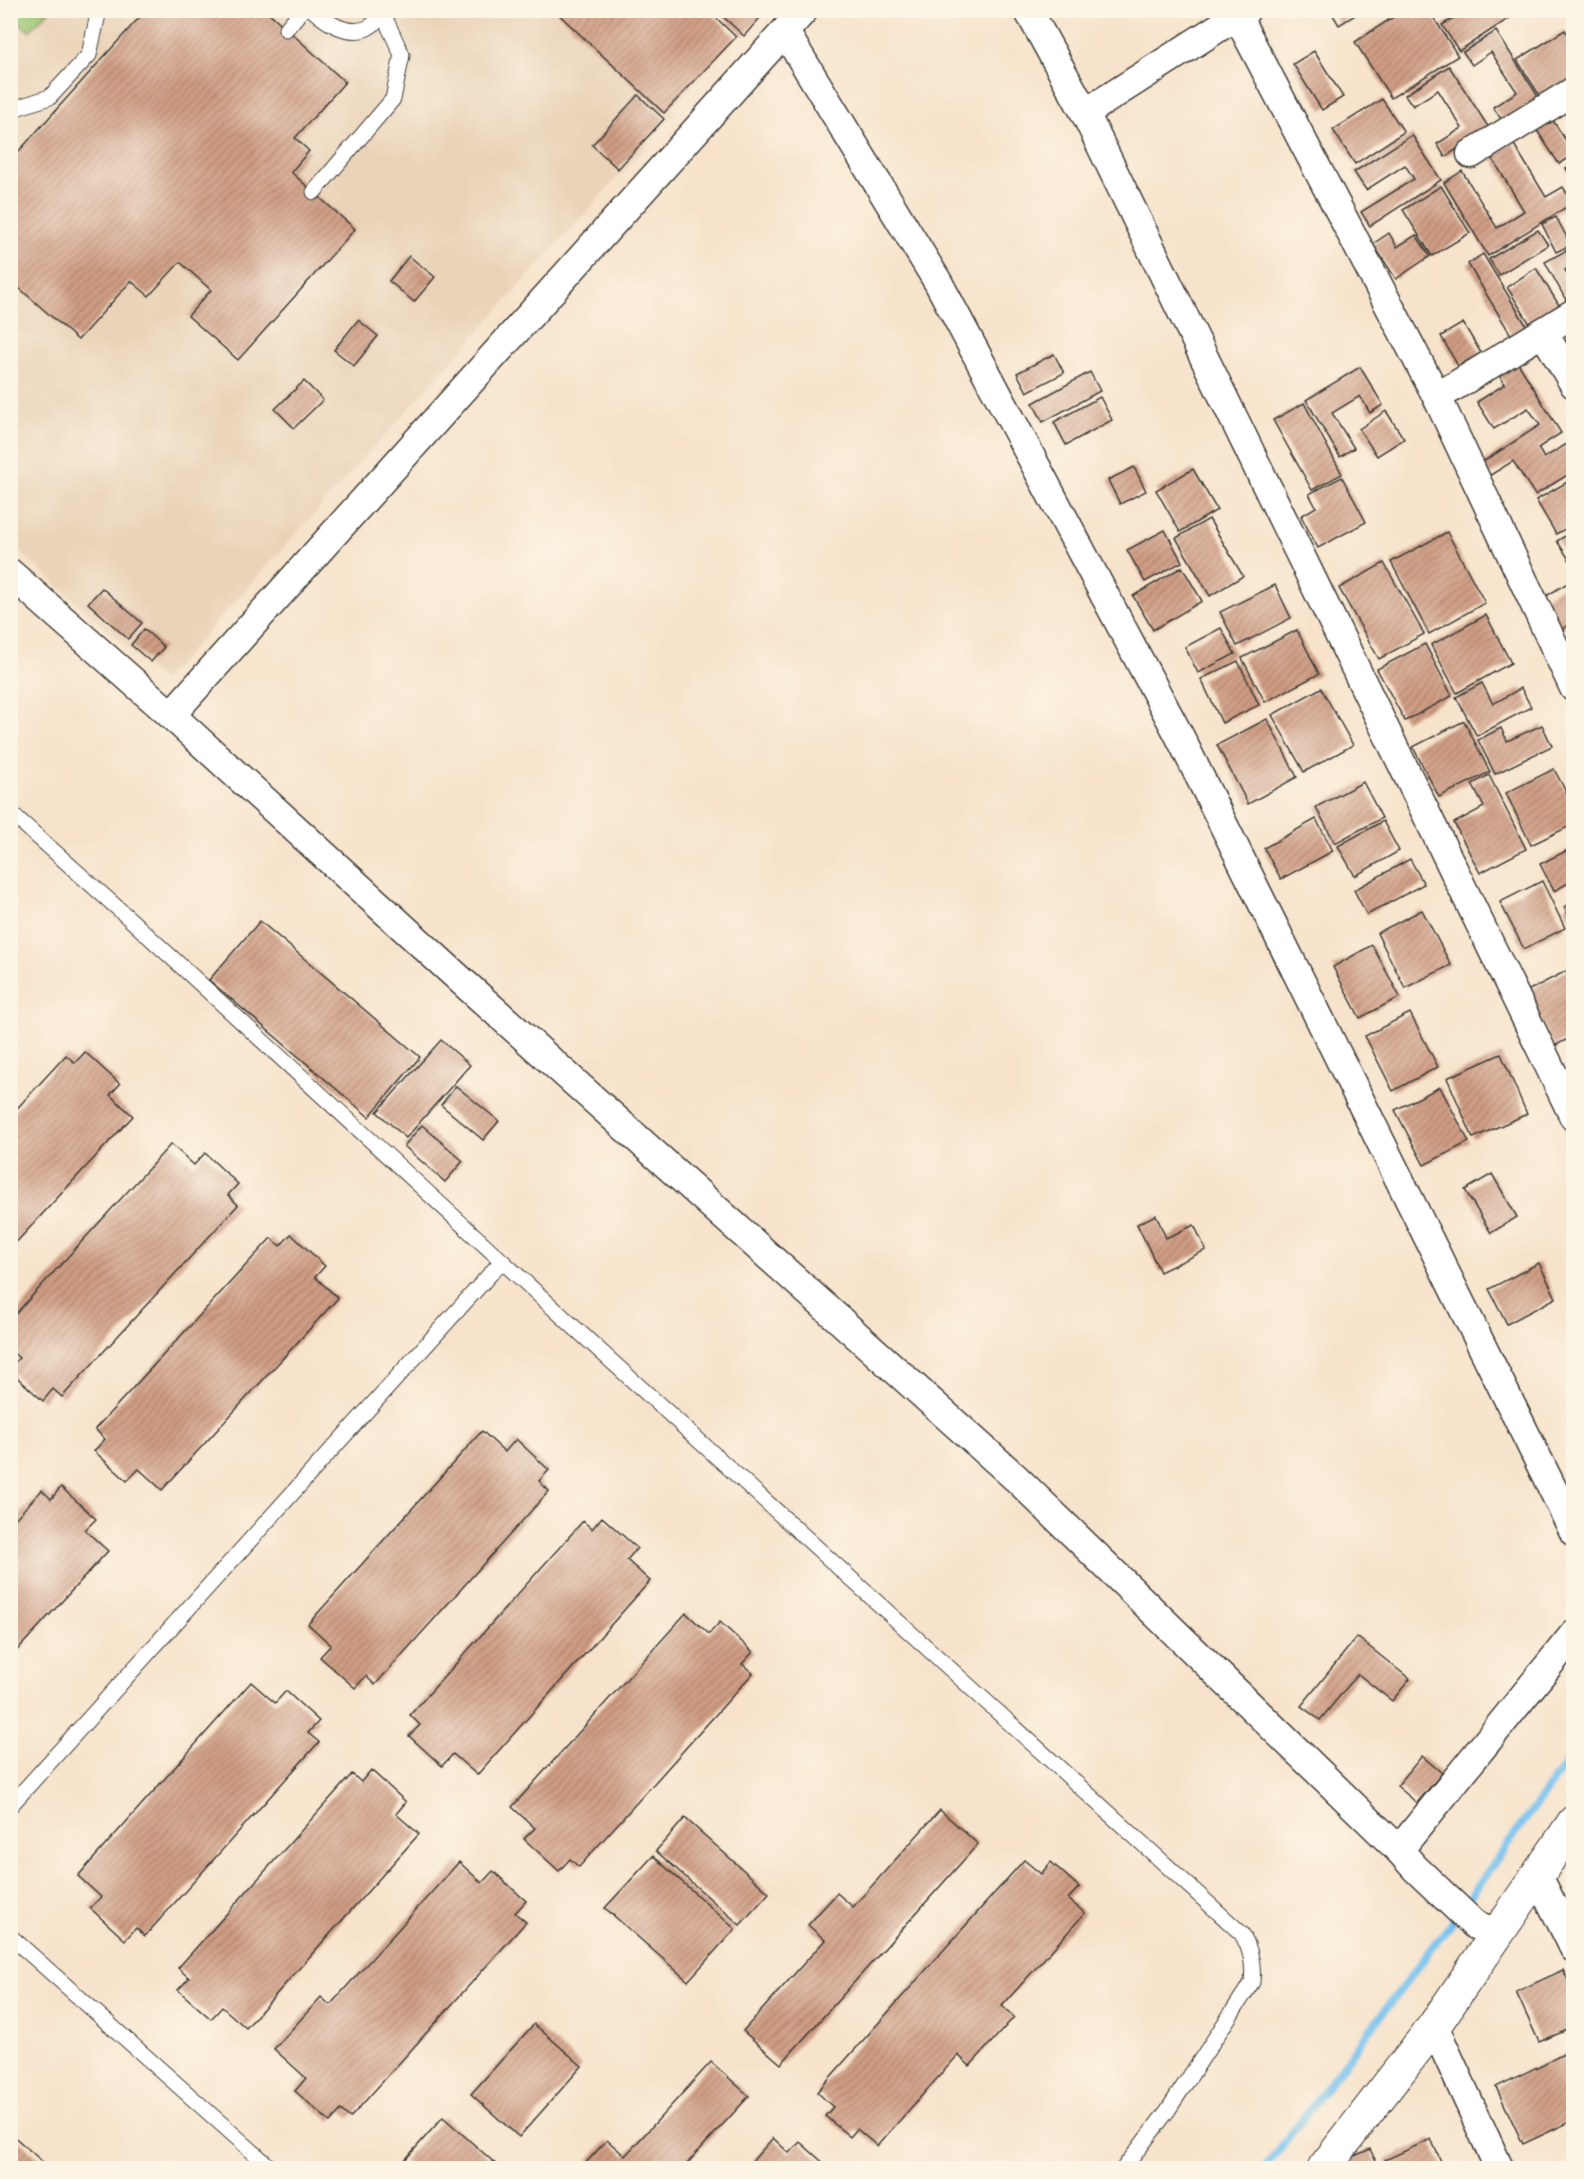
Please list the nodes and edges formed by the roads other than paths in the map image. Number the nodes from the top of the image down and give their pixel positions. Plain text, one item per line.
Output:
1 (99, 10) edge
2 (302, 10) edge
3 (313, 10) edge
4 (804, 10) edge
5 (1028, 10) edge
6 (1239, 12) edge
7 (381, 13) edge
8 (286, 28) dead end
9 (784, 32) junction
10 (1574, 91) edge
11 (10, 110) edge
12 (1085, 112) junction
13 (1471, 154) dead end
14 (314, 192) dead end
15 (1574, 313) edge
16 (1543, 332) junction
17 (1574, 384) edge
18 (1437, 396) junction
19 (10, 573) edge
20 (1574, 688) edge
21 (171, 715) junction
22 (10, 812) edge
23 (1574, 1117) edge
24 (502, 1262) junction
25 (1574, 1532) edge
26 (1574, 1634) edge
27 (10, 1806) edge
28 (1574, 1822) edge
29 (1407, 1859) junction
30 (1538, 1876) junction
31 (1486, 1928) junction
32 (10, 1936) edge
33 (1574, 1948) edge
34 (1434, 2026) junction
35 (271, 2169) edge
36 (1124, 2169) edge
37 (1324, 2169) edge
38 (1499, 2169) edge

1 - 11 lane
2 - 8 lane
3 - 7 lane
4 - 9 street
5 - 12 street
6 - 12 street
6 - 18 street
7 - 14 lane
9 - 21 street
9 - 25 street
10 - 13 street
12 - 23 street
15 - 16 street
16 - 17 street
16 - 18 street
18 - 20 street
19 - 21 street
21 - 29 street
22 - 24 lane
24 - 27 lane
24 - 36 lane
26 - 29 street
28 - 30 street
29 - 31 street
30 - 31 street
30 - 33 street
31 - 34 street
32 - 35 lane
34 - 37 street
34 - 38 street

